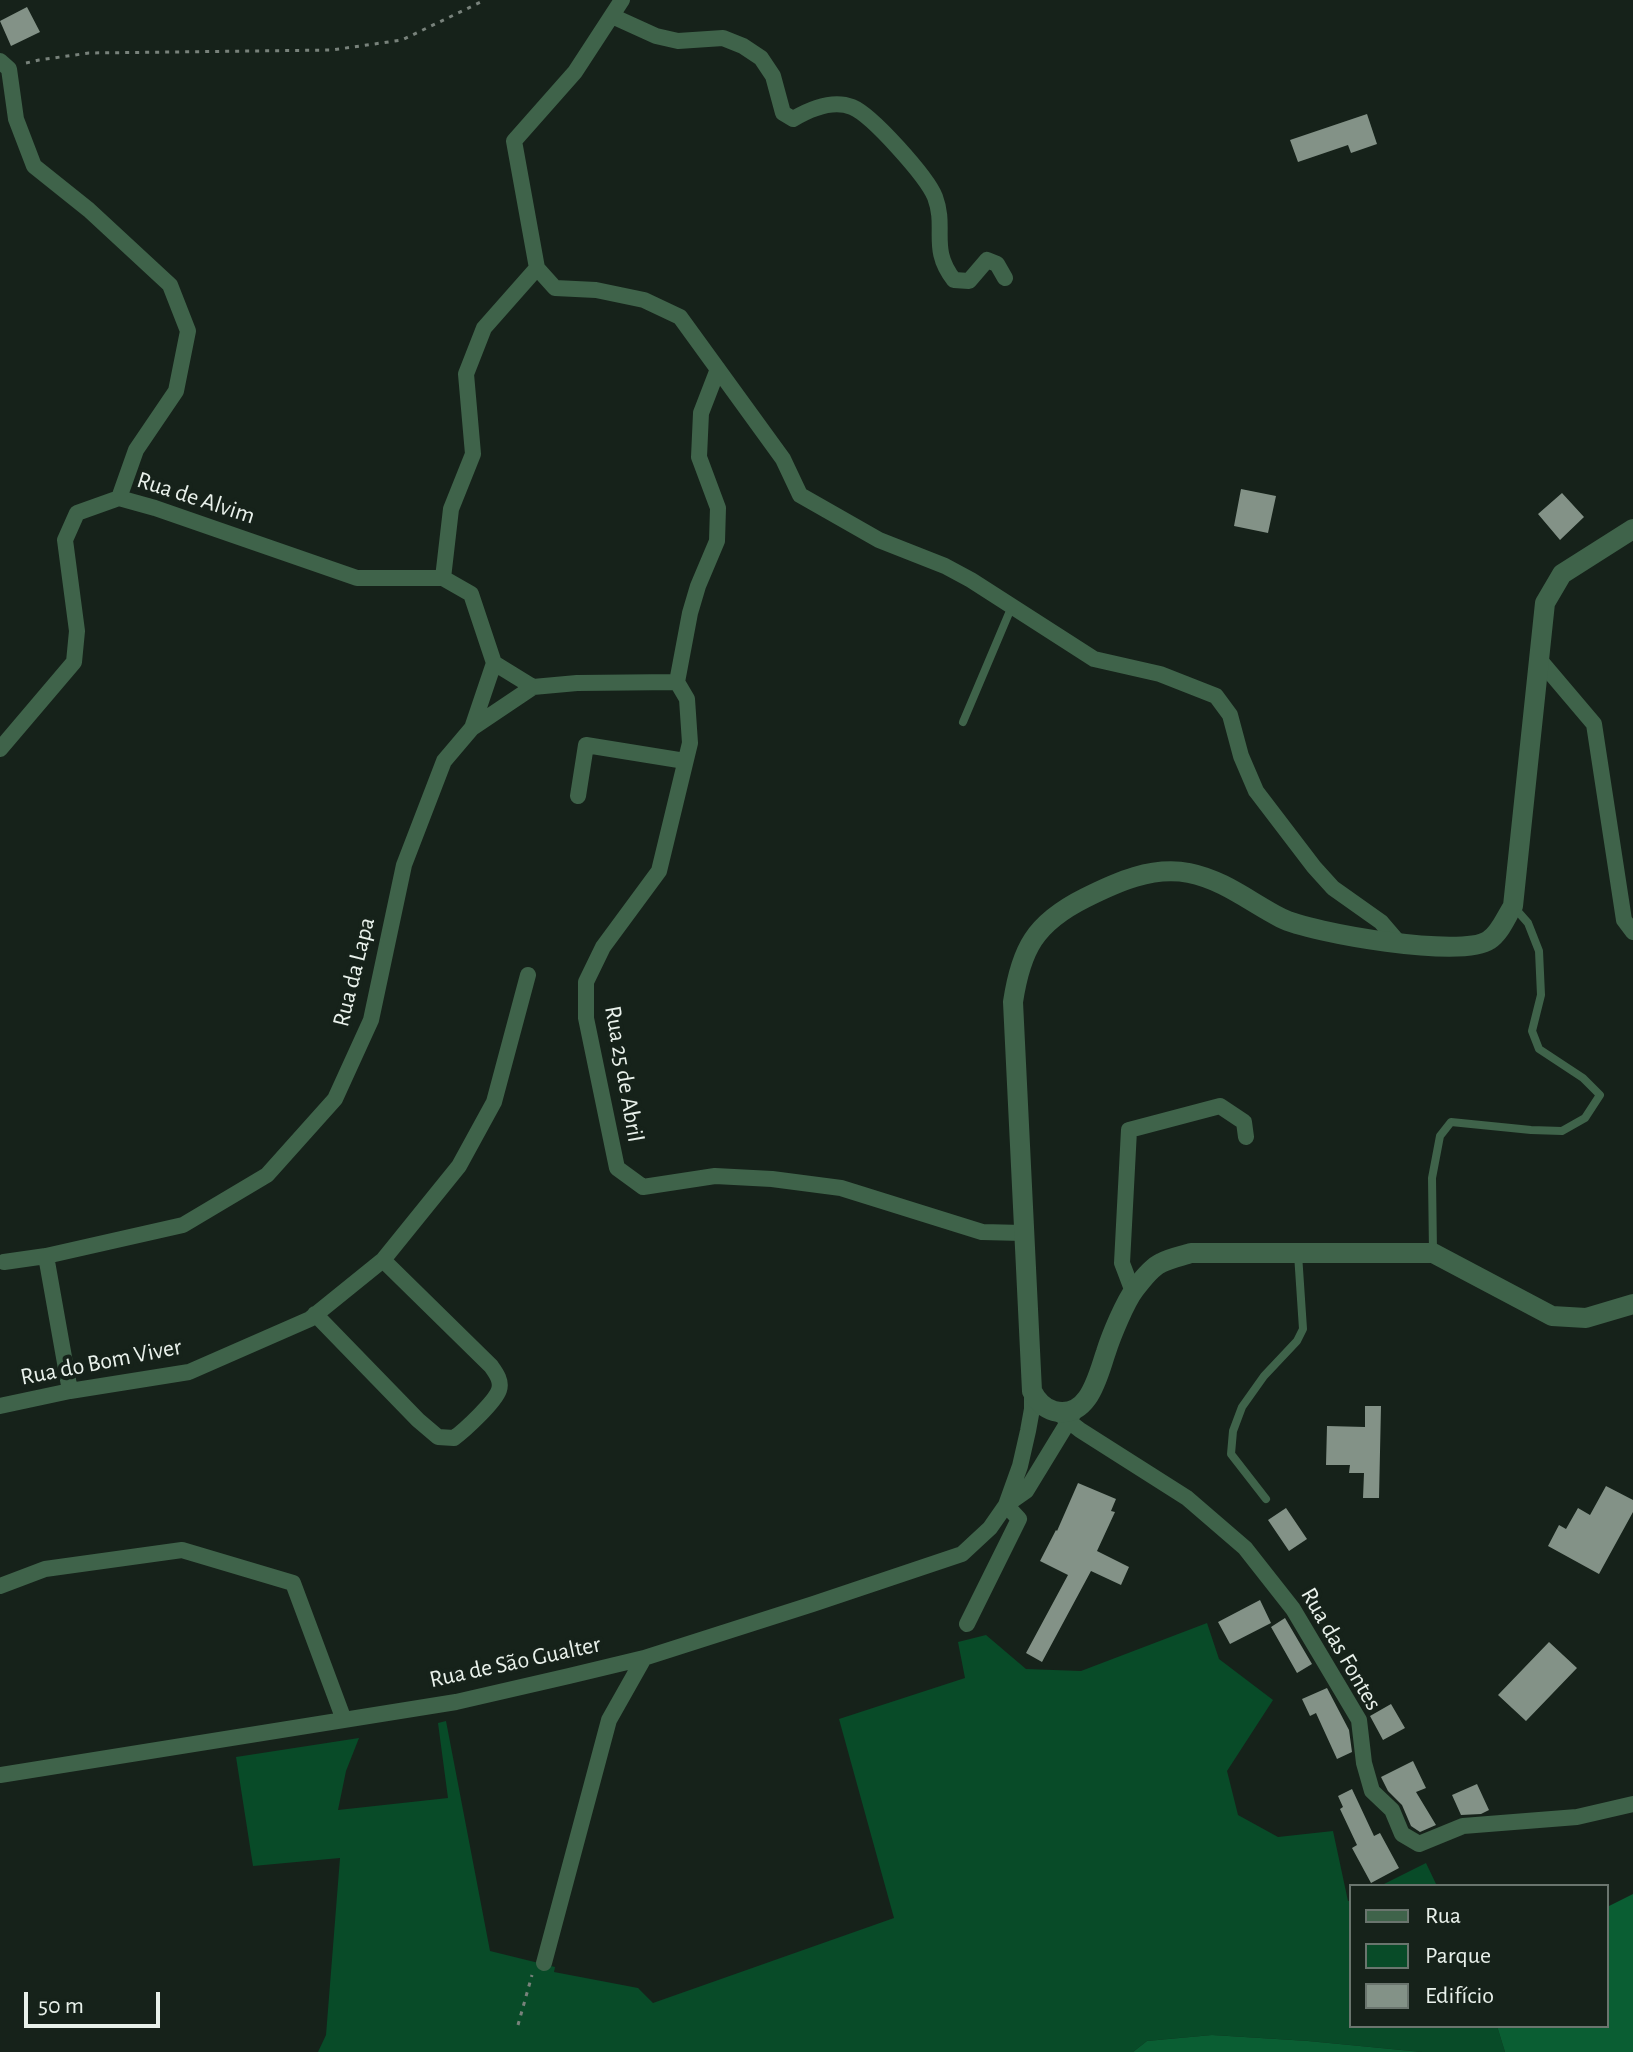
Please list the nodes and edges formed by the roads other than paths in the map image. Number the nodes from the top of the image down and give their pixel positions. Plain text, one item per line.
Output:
1 (622, 0) edge
2 (612, 16) junction
3 (4, 65) edge
4 (537, 268) junction
5 (1005, 278) dead end
6 (718, 369) junction
7 (119, 498) junction
8 (1633, 529) edge
9 (443, 578) junction
10 (1012, 606) junction
11 (1538, 658) junction
12 (494, 663) junction
13 (677, 682) junction
14 (533, 687) junction
15 (963, 722) dead end
16 (472, 728) junction
17 (0, 749) edge
18 (685, 761) junction
19 (578, 796) dead end
20 (1513, 906) junction
21 (1633, 932) edge
22 (1399, 943) junction
23 (528, 975) dead end
24 (1246, 1137) dead end
25 (1023, 1233) junction
26 (1298, 1253) junction
27 (1433, 1253) junction
28 (46, 1256) junction
29 (383, 1260) junction
30 (4, 1262) dead end
31 (1133, 1292) junction
32 (1633, 1304) edge
33 (315, 1314) junction
34 (70, 1391) junction
35 (0, 1406) edge
36 (1060, 1414) junction
37 (1266, 1499) dead end
38 (1006, 1505) junction
39 (0, 1586) edge
40 (967, 1624) dead end
41 (644, 1658) junction
42 (344, 1720) junction
43 (0, 1775) edge
44 (1633, 1804) edge
45 (544, 1963) road end

1 - 2 street
2 - 4 street
2 - 5 street
3 - 7 street, Rua de Alvim
4 - 6 street
4 - 9 street
6 - 10 street
6 - 13 street, Rua 25 de Abril
7 - 9 street, Rua de Alvim
7 - 17 street
8 - 11 street
9 - 12 street
10 - 15 lane
10 - 22 street
11 - 20 street
11 - 21 street
12 - 14 street
12 - 16 street
13 - 14 street
13 - 18 street, Rua 25 de Abril
14 - 16 street
16 - 28 street, Rua da Lapa
18 - 19 street
18 - 25 street, Rua 25 de Abril
20 - 22 street
20 - 27 lane
22 - 25 street
23 - 29 street, Rua do Bom Viver
24 - 31 street
25 - 36 street
26 - 27 street
26 - 31 street
26 - 37 lane
27 - 32 street
28 - 30 street, Rua da Lapa
28 - 34 street
29 - 33 street, Rua do Bom Viver
29 - 33 street
31 - 36 street
33 - 34 street, Rua do Bom Viver
34 - 35 street, Rua do Bom Viver
36 - 38 street, Rua de São Gualter
36 - 38 street, Rua de São Gualter
36 - 44 street, Rua das Fontes
38 - 40 street
38 - 41 street, Rua de São Gualter
39 - 42 street
41 - 42 street, Rua de São Gualter
41 - 45 street
42 - 43 street, Rua de São Gualter

